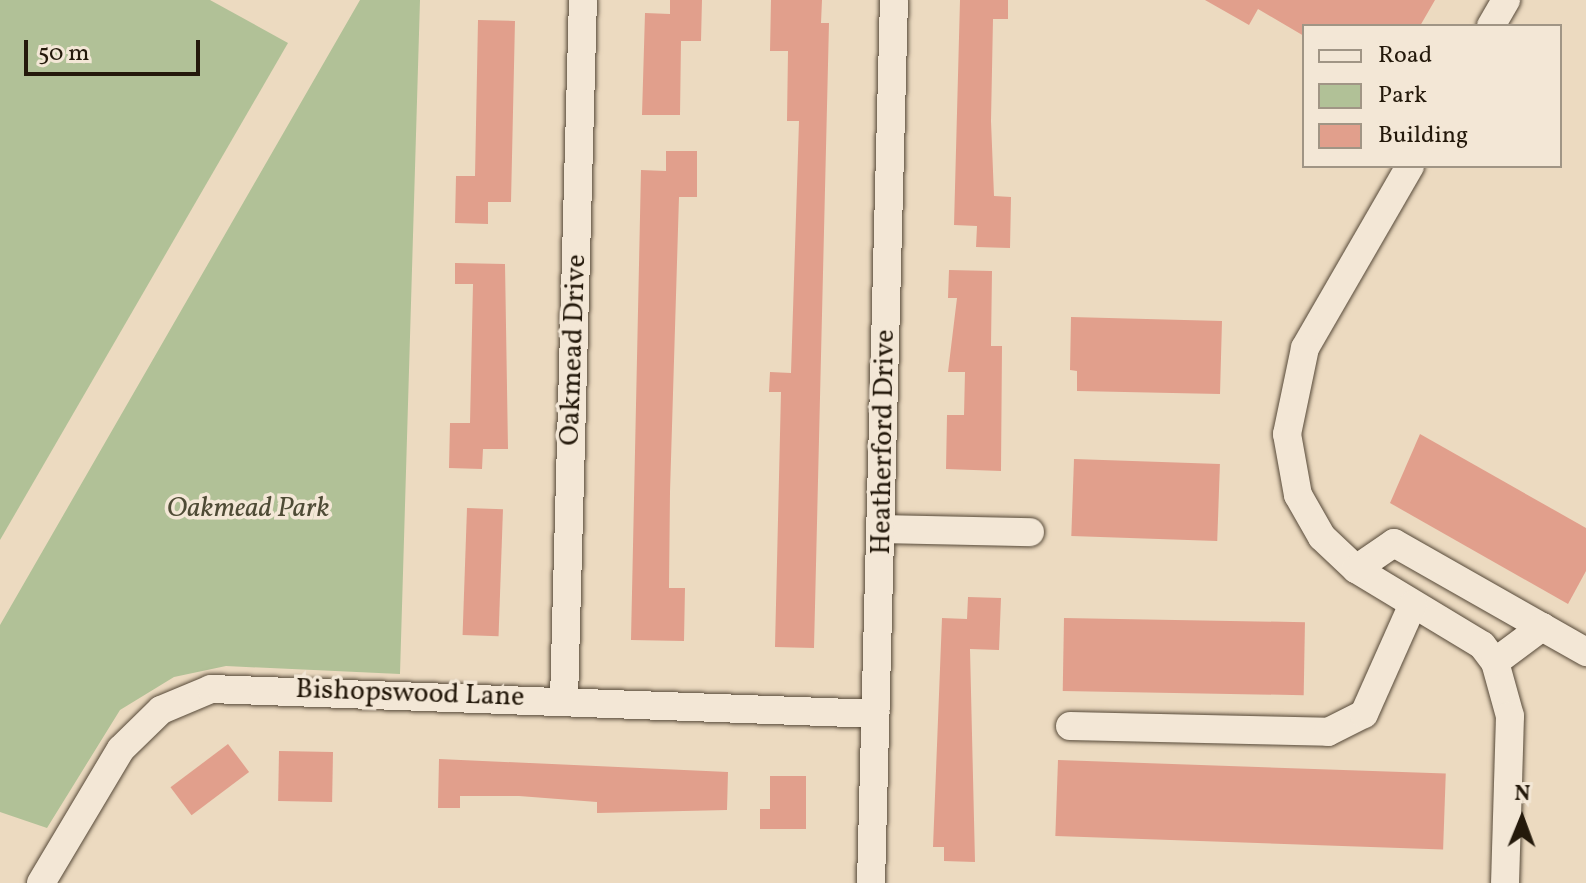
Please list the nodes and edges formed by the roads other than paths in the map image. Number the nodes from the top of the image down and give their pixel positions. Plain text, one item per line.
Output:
1 (583, 0) edge
2 (894, 0) edge
3 (1506, 0) edge
4 (1492, 24) edge
5 (1409, 168) edge
6 (882, 529) junction
7 (1030, 532) dead end
8 (1356, 569) junction
9 (1413, 604) junction
10 (1542, 627) junction
11 (1586, 652) edge
12 (1495, 662) junction
13 (564, 700) junction
14 (876, 714) junction
15 (1070, 726) dead end
16 (41, 883) edge
17 (871, 883) edge
18 (1505, 883) edge

1 - 13 street, Oakmead Drive
2 - 6 street, Heatherford Drive
3 - 4 street
5 - 8 street
6 - 7 street
6 - 14 street, Heatherford Drive
8 - 9 street
8 - 10 street
9 - 12 street
9 - 15 street
10 - 11 street
10 - 12 street
12 - 18 street
13 - 14 street, Bishopswood Lane
13 - 16 street, Bishopswood Lane
14 - 17 street, Heatherford Drive

